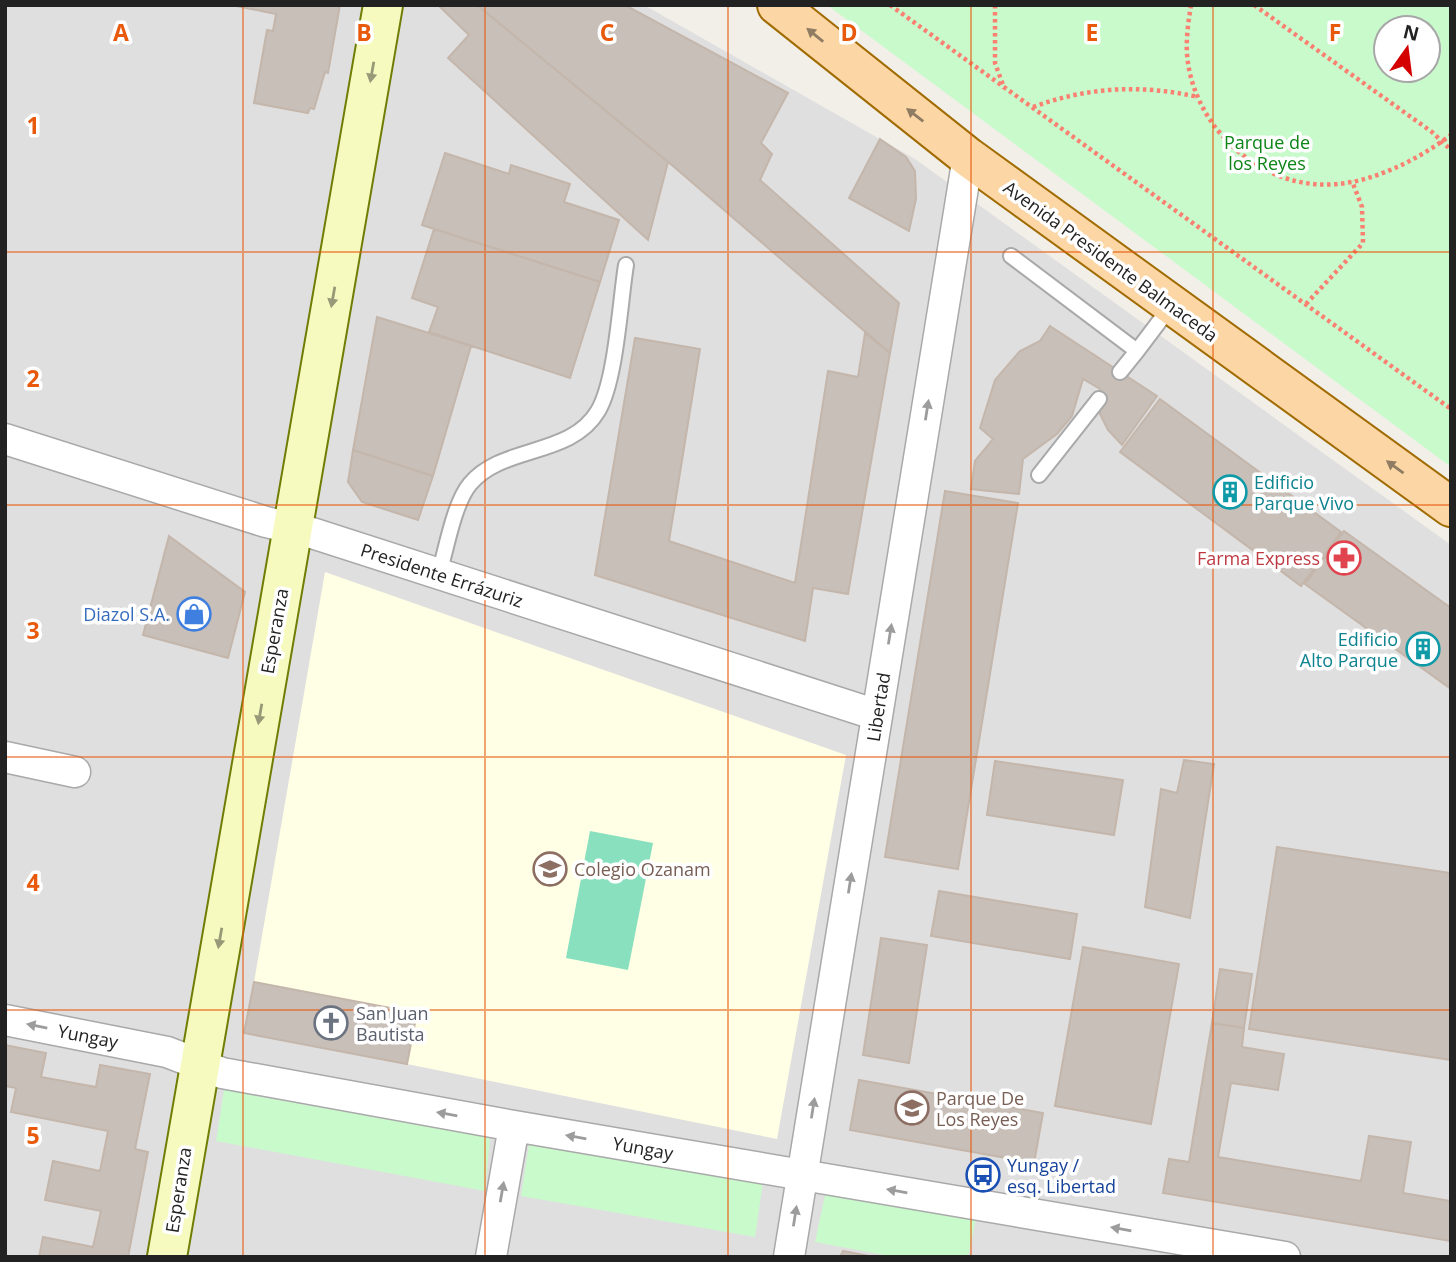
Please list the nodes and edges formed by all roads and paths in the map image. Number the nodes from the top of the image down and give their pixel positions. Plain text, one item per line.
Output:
1 (383, 5) edge
2 (777, 5) edge
3 (890, 5) edge
4 (995, 5) edge
5 (1191, 5) edge
6 (1254, 5) edge
7 (1004, 89) junction
8 (1198, 97) junction
9 (1032, 108) junction
10 (1451, 135) edge
11 (1442, 142) junction
12 (1451, 150) edge
13 (968, 157) junction
14 (1352, 181) junction
15 (1011, 256) dead end
16 (626, 265) dead end
17 (1306, 304) junction
18 (1171, 305) junction
19 (1137, 351) junction
20 (1120, 372) dead end
21 (1099, 399) dead end
22 (1451, 409) edge
23 (5, 439) edge
24 (1039, 475) dead end
25 (1451, 507) edge
26 (292, 528) junction
27 (439, 574) junction
28 (877, 715) junction
29 (5, 757) edge
30 (75, 772) dead end
31 (5, 1020) edge
32 (199, 1064) junction
33 (514, 1126) junction
34 (802, 1175) junction
35 (1173, 1247) edge
36 (167, 1257) edge
37 (491, 1257) edge
38 (789, 1257) edge
39 (1285, 1257) edge

1 -> 26 main road, Esperanza
13 -> 2 main road, Avenida Presidente Balmaceda
3 - 7 path
4 - 7 path
5 - 8 path
6 - 11 path
7 - 9 path
8 - 9 path
8 - 14 path
9 - 17 path
10 - 11 path
11 - 12 path
11 - 14 path
13 - 18 main road, Avenida Presidente Balmaceda
28 -> 13 street, Libertad
14 - 17 path
15 - 19 lane
16 - 27 lane
17 - 22 path
18 - 19 lane
25 -> 18 main road, Avenida Presidente Balmaceda
19 - 20 lane
21 - 24 lane
23 - 26 street, Presidente Errázuriz
26 - 27 street, Presidente Errázuriz
26 -> 32 main road, Esperanza
27 - 28 street, Presidente Errázuriz
34 -> 28 street, Libertad
29 - 30 street
32 -> 31 street, Yungay
33 -> 32 street, Yungay
32 - 36 main road, Esperanza
34 -> 33 street, Yungay
37 -> 33 street
35 -> 34 street, Yungay
38 -> 34 street, Libertad
35 - 39 street, Yungay

